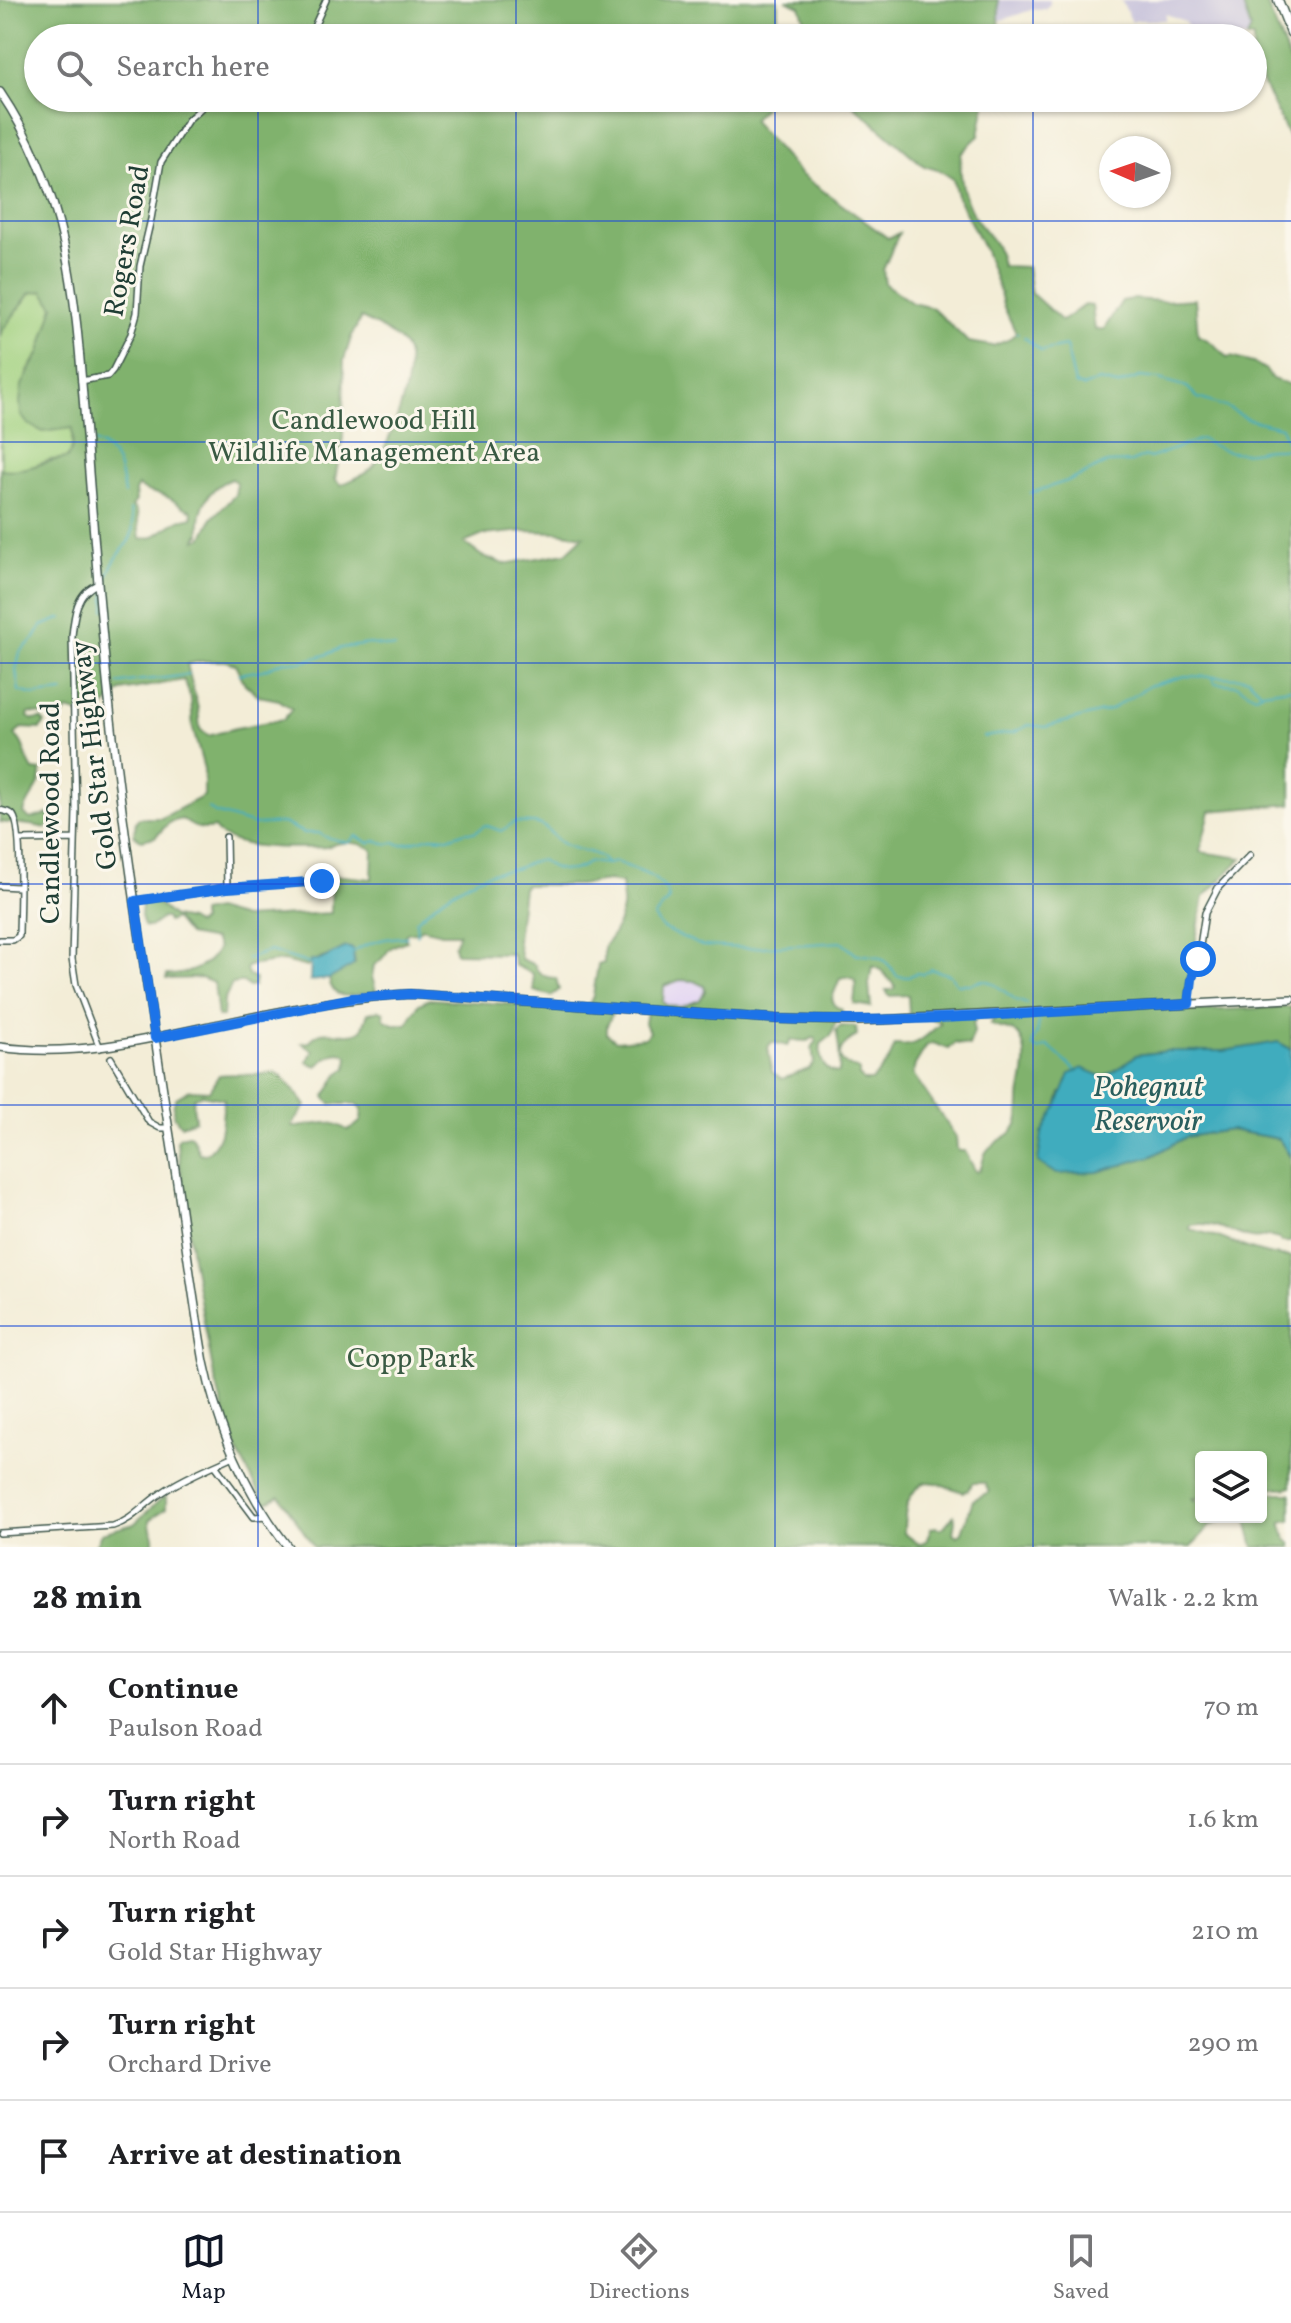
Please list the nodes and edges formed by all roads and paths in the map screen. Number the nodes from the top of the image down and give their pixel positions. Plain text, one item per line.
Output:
1 (326, 0) edge
2 (1278, 0) edge
3 (315, 24) edge
4 (1291, 33) edge
5 (0, 92) edge
6 (197, 112) edge
7 (81, 381) junction
8 (98, 584) junction
9 (0, 810) edge
10 (226, 837) dead end
11 (75, 839) junction
12 (20, 840) junction
13 (1250, 855) dead end
14 (322, 881) dead end
15 (0, 886) edge
16 (18, 887) junction
17 (227, 888) junction
18 (135, 901) junction
19 (0, 940) edge
20 (1291, 999) edge
21 (1189, 1004) junction
22 (155, 1038) junction
23 (0, 1047) edge
24 (100, 1048) junction
25 (111, 1058) dead end
26 (169, 1128) junction
27 (234, 1456) junction
28 (215, 1465) junction
29 (266, 1516) junction
30 (0, 1533) edge
31 (288, 1547) edge

1 - 3 street
2 - 4 highway
5 - 7 main road, Gold Star Highway
6 - 7 street, Rogers Road
7 - 8 main road, Gold Star Highway
8 - 11 street, Candlewood Road
8 - 18 main road, Gold Star Highway
9 - 12 street
10 - 17 street
11 - 12 street
11 - 24 street, Candlewood Road
12 - 16 street
13 - 21 street
14 - 17 street
15 - 16 street
16 - 19 street
17 - 18 street
18 - 22 main road, Gold Star Highway
20 - 21 main road
21 - 22 main road
22 - 24 main road
22 - 26 main road, Gold Star Highway
23 - 24 main road
25 - 26 street
26 - 27 main road, Gold Star Highway
27 - 28 street
27 - 29 main road, Gold Star Highway
28 - 29 street
28 - 30 street
29 - 31 main road, Gold Star Highway

